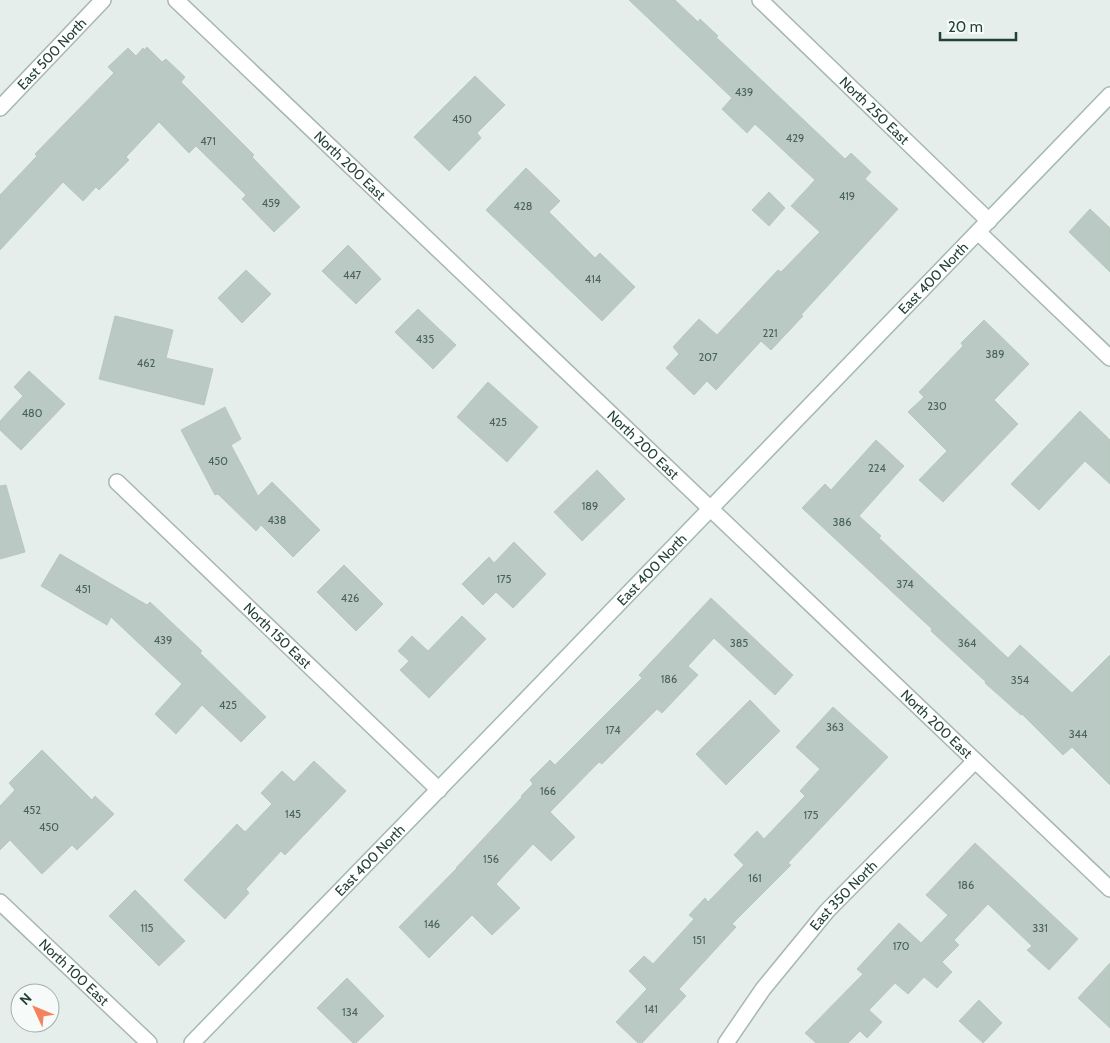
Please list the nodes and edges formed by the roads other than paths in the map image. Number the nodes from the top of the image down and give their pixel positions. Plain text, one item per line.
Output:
1 (103, 0) edge
2 (176, 0) edge
3 (760, 0) edge
4 (1110, 95) edge
5 (0, 108) edge
6 (989, 221) junction
7 (978, 232) junction
8 (1110, 358) edge
9 (117, 482) dead end
10 (711, 509) junction
11 (975, 762) junction
12 (439, 790) junction
13 (1110, 889) edge
14 (0, 902) edge
15 (149, 1043) edge
16 (192, 1043) edge
17 (726, 1043) edge

1 - 5 street, East 500 North
2 - 10 street, North 200 East
3 - 6 street, North 250 East
4 - 6 street, East 400 North
6 - 7 street, East 400 North
7 - 8 street
7 - 10 street, East 400 North
9 - 12 street, North 150 East
10 - 11 street, North 200 East
10 - 12 street, East 400 North
11 - 13 street, North 200 East
11 - 17 street, East 350 North
12 - 16 street, East 400 North
14 - 15 street, North 100 East

